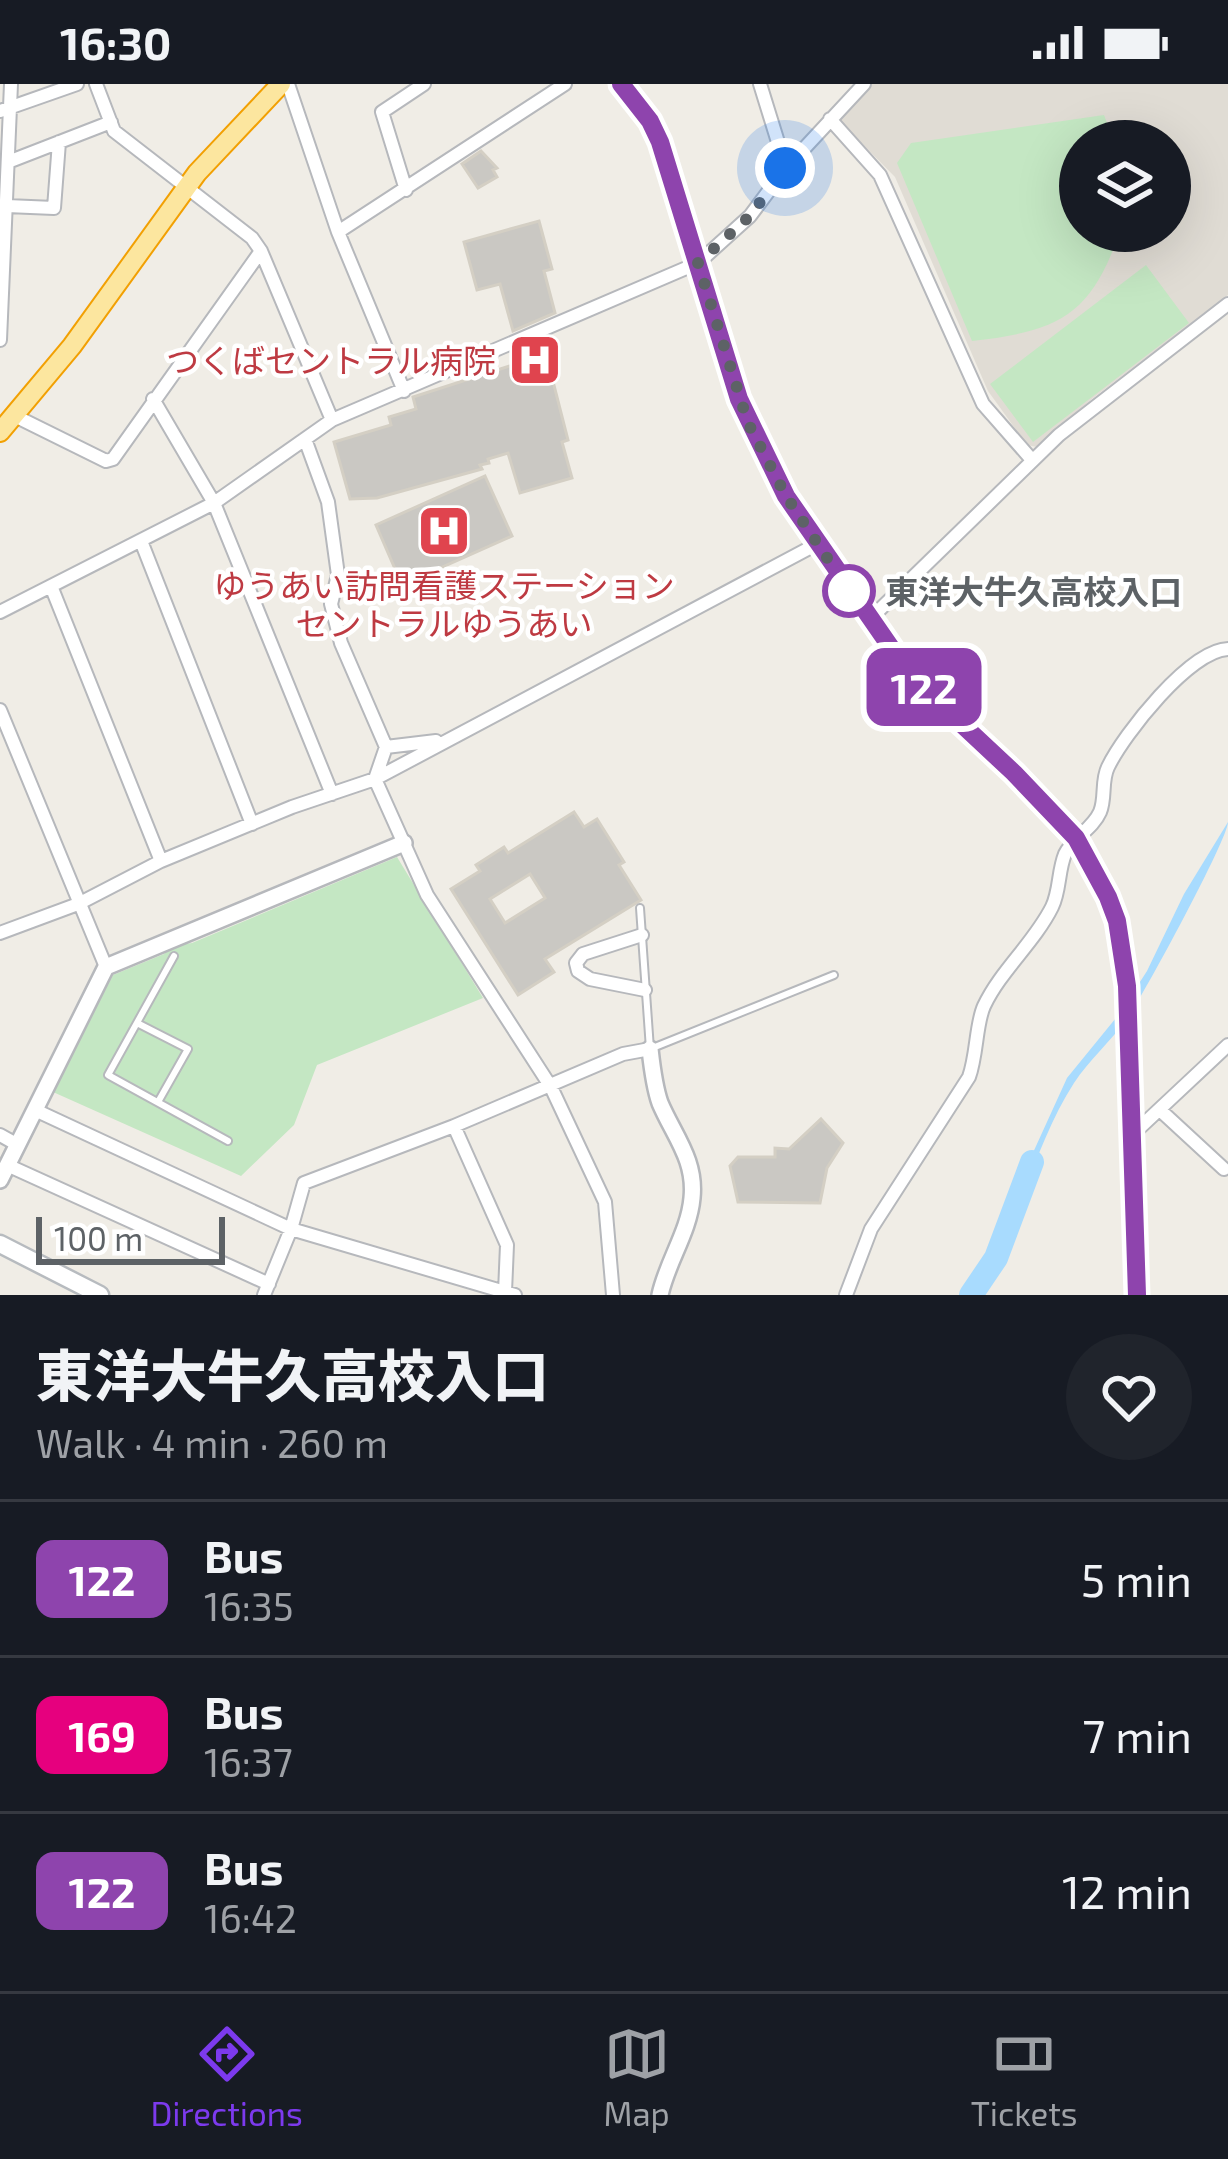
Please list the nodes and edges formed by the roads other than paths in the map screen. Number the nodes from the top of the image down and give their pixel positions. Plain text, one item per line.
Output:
1 (11, 84) edge
2 (77, 84) edge
3 (97, 84) edge
4 (285, 84) edge
5 (424, 84) edge
6 (565, 84) edge
7 (621, 84) edge
8 (760, 84) edge
9 (864, 84) edge
10 (5, 110) edge
11 (830, 119) junction
12 (111, 122) junction
13 (59, 142) junction
14 (8, 162) junction
15 (785, 168) junction
16 (187, 187) junction
17 (406, 190) junction
18 (7, 206) junction
19 (338, 232) junction
20 (261, 251) junction
21 (698, 263) junction
22 (1228, 304) edge
23 (0, 340) edge
24 (404, 391) junction
25 (153, 399) junction
26 (15, 416) junction
27 (332, 420) junction
28 (0, 432) edge
29 (305, 440) junction
30 (1032, 460) junction
31 (214, 503) junction
32 (141, 541) junction
33 (817, 544) junction
34 (51, 586) junction
35 (0, 612) edge
36 (869, 620) junction
37 (1228, 649) edge
38 (0, 710) edge
39 (443, 740) junction
40 (386, 747) junction
41 (375, 779) junction
42 (332, 794) junction
43 (252, 824) junction
44 (1076, 838) junction
45 (404, 843) junction
46 (161, 861) junction
47 (78, 904) junction
48 (640, 908) dead end
49 (0, 932) edge
50 (642, 935) junction
51 (174, 956) dead end
52 (106, 967) junction
53 (834, 975) dead end
54 (645, 990) junction
55 (136, 1023) junction
56 (1228, 1045) edge
57 (650, 1048) junction
58 (551, 1087) junction
59 (158, 1102) junction
60 (35, 1110) junction
61 (1160, 1110) junction
62 (454, 1126) junction
63 (1133, 1134) junction
64 (0, 1135) edge
65 (228, 1142) dead end
66 (18, 1144) junction
67 (1224, 1168) dead end
68 (4, 1173) edge
69 (291, 1229) junction
70 (0, 1244) edge
71 (267, 1289) edge
72 (510, 1294) edge
73 (100, 1295) edge
74 (613, 1295) edge
75 (660, 1295) edge
76 (846, 1295) edge
77 (1137, 1295) edge

1 - 10 street
2 - 10 street
3 - 12 street
4 - 16 highway
4 - 19 street
5 - 17 street
6 - 17 street
7 - 21 street
8 - 15 street
9 - 11 street
10 - 14 street
11 - 15 street
11 - 30 street
12 - 13 street
12 - 16 street
13 - 14 street
13 - 18 street
14 - 18 street
15 - 21 street
16 - 20 street
16 - 26 highway
17 - 19 street
18 - 23 street
19 - 24 street
20 - 25 street
20 - 27 street
21 - 24 street
21 - 33 street
22 - 30 street
24 - 27 street
25 - 26 street
25 - 31 street
26 - 28 highway
27 - 29 street
29 - 31 street
29 - 40 street
30 - 36 street
31 - 32 street
31 - 42 street
32 - 34 street
32 - 43 street
33 - 36 street
33 - 39 street
34 - 35 street
34 - 46 street
36 - 44 street
37 - 44 street
38 - 47 street
39 - 40 street
39 - 41 street
40 - 41 street
41 - 42 street
41 - 45 street
42 - 43 street
43 - 46 street
44 - 63 street
44 - 76 street
45 - 52 street
45 - 58 street
46 - 47 street
47 - 49 street
47 - 52 street
48 - 50 lane
50 - 54 lane
50 - 54 street
51 - 55 lane
52 - 60 street
53 - 57 lane
54 - 57 lane
55 - 59 lane
55 - 59 lane
56 - 61 street
57 - 58 street
57 - 75 street
58 - 62 street
58 - 74 street
59 - 65 lane
60 - 66 street
60 - 69 street
61 - 63 street
61 - 67 street
62 - 69 street
62 - 72 street
63 - 77 street
64 - 66 street
66 - 68 street
68 - 71 street
69 - 71 street
69 - 72 street
70 - 73 main road

